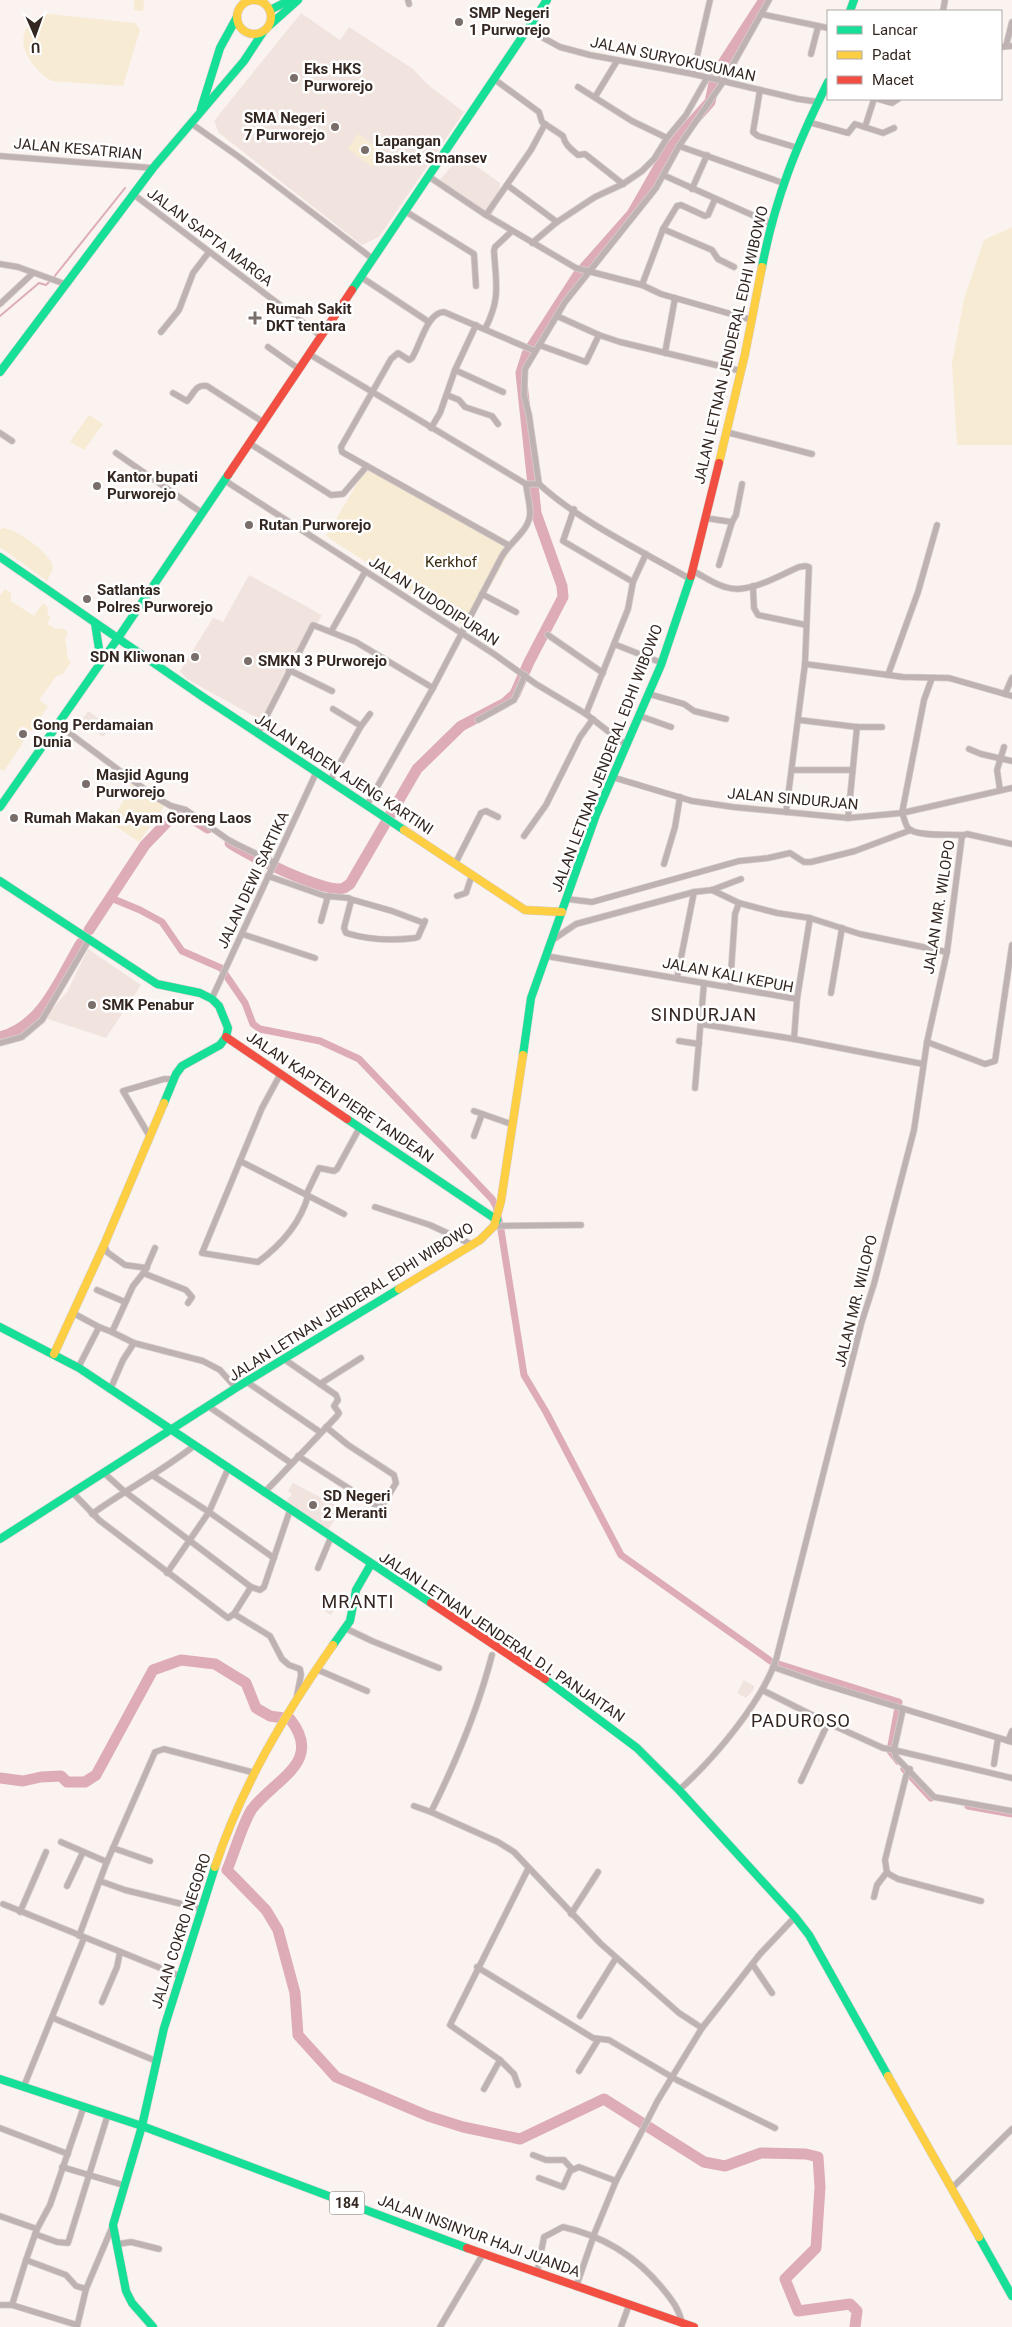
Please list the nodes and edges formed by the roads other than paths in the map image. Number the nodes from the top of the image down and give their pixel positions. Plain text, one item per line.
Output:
1 (240, 0) edge
2 (258, 0) edge
3 (290, 0) edge
4 (298, 0) edge
5 (547, 0) edge
6 (710, 0) edge
7 (768, 0) edge
8 (270, 10) junction
9 (238, 14) junction
10 (761, 14) junction
11 (1012, 22) edge
12 (270, 25) junction
13 (818, 27) junction
14 (827, 28) edge
15 (527, 29) junction
16 (263, 32) junction
17 (1006, 46) edge
18 (811, 54) dead end
19 (617, 61) junction
20 (693, 74) junction
21 (710, 78) junction
22 (494, 79) junction
23 (721, 81) junction
24 (827, 84) edge
25 (578, 87) dead end
26 (760, 90) junction
27 (595, 97) junction
28 (874, 100) edge
29 (882, 100) edge
30 (896, 100) edge
31 (819, 102) junction
32 (200, 114) junction
33 (808, 122) junction
34 (192, 124) junction
35 (545, 124) junction
36 (865, 127) junction
37 (894, 128) dead end
38 (667, 138) junction
39 (678, 146) junction
40 (798, 148) junction
41 (0, 156) edge
42 (706, 156) junction
43 (153, 168) junction
44 (663, 175) junction
45 (428, 176) junction
46 (783, 183) junction
47 (623, 184) junction
48 (507, 185) junction
49 (692, 189) junction
50 (133, 194) junction
51 (715, 199) junction
52 (405, 211) junction
53 (486, 215) junction
54 (558, 222) junction
55 (770, 223) junction
56 (663, 229) junction
57 (512, 231) junction
58 (532, 243) junction
59 (208, 252) junction
60 (373, 259) junction
61 (0, 264) edge
62 (734, 267) dead end
63 (586, 272) junction
64 (32, 274) junction
65 (361, 277) junction
66 (62, 283) junction
67 (476, 286) dead end
68 (642, 286) junction
69 (675, 298) junction
70 (0, 304) edge
71 (557, 316) junction
72 (752, 320) junction
73 (430, 322) junction
74 (476, 325) junction
75 (485, 330) junction
76 (161, 332) dead end
77 (321, 336) junction
78 (599, 336) junction
79 (539, 345) junction
80 (268, 347) dead end
81 (532, 350) junction
82 (665, 353) junction
83 (309, 354) junction
84 (299, 369) junction
85 (455, 370) junction
86 (742, 371) junction
87 (0, 372) edge
88 (173, 392) dead end
89 (503, 392) dead end
90 (371, 394) junction
91 (447, 395) junction
92 (263, 422) junction
93 (498, 424) dead end
94 (431, 428) junction
95 (726, 432) junction
96 (0, 434) edge
97 (12, 441) dead end
98 (249, 443) junction
99 (116, 454) dead end
100 (812, 454) dead end
101 (367, 466) junction
102 (224, 480) junction
103 (533, 484) junction
104 (742, 484) dead end
105 (574, 509) junction
106 (202, 513) junction
107 (705, 518) junction
108 (732, 522) junction
109 (937, 524) dead end
110 (508, 545) junction
111 (646, 554) junction
112 (0, 557) edge
113 (720, 565) dead end
114 (694, 570) junction
115 (365, 572) junction
116 (690, 579) junction
117 (633, 582) junction
118 (752, 586) junction
119 (482, 594) junction
120 (516, 612) dead end
121 (95, 623) junction
122 (806, 625) junction
123 (332, 630) junction
124 (461, 633) junction
125 (548, 635) dead end
126 (118, 638) junction
127 (614, 644) junction
128 (101, 662) junction
129 (662, 663) junction
130 (805, 664) junction
131 (289, 670) junction
132 (603, 673) junction
133 (524, 675) junction
134 (888, 675) junction
135 (932, 678) junction
136 (1012, 678) edge
137 (432, 688) junction
138 (332, 691) dead end
139 (649, 694) junction
140 (1009, 695) edge
141 (333, 709) dead end
142 (370, 714) dead end
143 (586, 714) junction
144 (640, 716) junction
145 (592, 719) junction
146 (726, 719) dead end
147 (478, 720) dead end
148 (799, 720) junction
149 (56, 724) junction
150 (361, 726) junction
151 (671, 727) dead end
152 (857, 727) junction
153 (882, 727) dead end
154 (258, 733) junction
155 (627, 746) junction
156 (1004, 747) dead end
157 (969, 748) dead end
158 (999, 759) junction
159 (1012, 761) edge
160 (793, 770) junction
161 (852, 770) junction
162 (316, 773) junction
163 (612, 777) junction
164 (330, 781) junction
165 (1012, 788) edge
166 (1000, 790) junction
167 (680, 797) junction
168 (367, 804) junction
169 (0, 807) edge
170 (786, 812) junction
171 (902, 813) junction
172 (498, 817) dead end
173 (848, 818) junction
174 (911, 830) junction
175 (963, 835) junction
176 (524, 836) dead end
177 (1012, 844) edge
178 (274, 863) junction
179 (455, 864) junction
180 (664, 864) dead end
181 (269, 875) junction
182 (472, 875) junction
183 (741, 879) dead end
184 (0, 881) edge
185 (712, 890) junction
186 (694, 892) junction
187 (328, 896) junction
188 (457, 896) dead end
189 (350, 899) junction
190 (567, 899) junction
191 (739, 902) junction
192 (562, 912) junction
193 (810, 918) junction
194 (321, 921) dead end
195 (842, 928) junction
196 (242, 934) junction
197 (90, 940) junction
198 (551, 941) junction
199 (1012, 945) edge
200 (947, 952) junction
201 (546, 956) junction
202 (316, 958) dead end
203 (677, 978) junction
204 (704, 983) junction
205 (730, 987) junction
206 (831, 993) dead end
207 (212, 998) junction
208 (797, 999) junction
209 (701, 1024) junction
210 (226, 1036) junction
211 (794, 1039) junction
212 (679, 1041) dead end
213 (927, 1042) junction
214 (0, 1043) edge
215 (698, 1044) junction
216 (923, 1064) junction
217 (282, 1073) junction
218 (174, 1079) junction
219 (696, 1088) dead end
220 (474, 1111) dead end
221 (482, 1114) junction
222 (512, 1124) junction
223 (360, 1128) junction
224 (474, 1136) dead end
225 (150, 1137) junction
226 (240, 1161) junction
227 (307, 1196) junction
228 (375, 1208) dead end
229 (344, 1214) dead end
230 (498, 1221) junction
231 (581, 1225) dead end
232 (473, 1244) junction
233 (104, 1245) junction
234 (156, 1248) dead end
235 (145, 1271) junction
236 (97, 1290) dead end
237 (125, 1302) junction
238 (188, 1303) dead end
239 (73, 1314) junction
240 (0, 1327) edge
241 (99, 1327) junction
242 (112, 1332) junction
243 (134, 1343) junction
244 (54, 1354) junction
245 (361, 1358) dead end
246 (284, 1359) junction
247 (78, 1368) junction
248 (247, 1382) junction
249 (320, 1384) junction
250 (236, 1388) junction
251 (110, 1390) junction
252 (208, 1406) junction
253 (326, 1428) junction
254 (171, 1431) junction
255 (320, 1432) junction
256 (194, 1446) junction
257 (298, 1456) junction
258 (291, 1463) junction
259 (228, 1469) junction
260 (104, 1473) junction
261 (152, 1475) junction
262 (124, 1491) junction
263 (73, 1493) junction
264 (264, 1493) junction
265 (290, 1510) junction
266 (209, 1512) junction
267 (92, 1514) junction
268 (331, 1537) junction
269 (0, 1539) edge
270 (189, 1541) junction
271 (274, 1558) junction
272 (371, 1564) junction
273 (318, 1568) dead end
274 (167, 1573) junction
275 (251, 1587) junction
276 (234, 1614) junction
277 (345, 1628) junction
278 (492, 1655) dead end
279 (775, 1664) junction
280 (439, 1668) dead end
281 (316, 1670) junction
282 (762, 1690) junction
283 (367, 1691) dead end
284 (296, 1699) junction
285 (900, 1708) junction
286 (828, 1723) junction
287 (1012, 1731) edge
288 (998, 1738) junction
289 (1010, 1741) edge
290 (891, 1750) junction
291 (994, 1764) dead end
292 (908, 1772) junction
293 (254, 1774) junction
294 (1012, 1778) edge
295 (801, 1781) dead end
296 (679, 1790) junction
297 (414, 1806) dead end
298 (1012, 1811) edge
299 (431, 1812) junction
300 (61, 1842) dead end
301 (113, 1848) junction
302 (46, 1852) dead end
303 (83, 1852) junction
304 (150, 1860) dead end
305 (107, 1862) junction
306 (528, 1869) junction
307 (598, 1872) dead end
308 (887, 1872) junction
309 (100, 1881) junction
310 (67, 1886) dead end
311 (874, 1897) dead end
312 (981, 1901) dead end
313 (3, 1904) dead end
314 (202, 1909) junction
315 (20, 1912) junction
316 (571, 1914) junction
317 (795, 1917) junction
318 (82, 1937) junction
319 (120, 1952) junction
320 (616, 1958) junction
321 (753, 1964) junction
322 (477, 1967) junction
323 (180, 1976) junction
324 (772, 1993) dead end
325 (102, 2002) dead end
326 (580, 2016) dead end
327 (53, 2018) junction
328 (702, 2028) junction
329 (598, 2040) junction
330 (500, 2060) junction
331 (156, 2061) junction
332 (579, 2071) dead end
333 (673, 2077) junction
334 (0, 2079) edge
335 (518, 2085) dead end
336 (24, 2086) junction
337 (484, 2089) dead end
338 (84, 2106) junction
339 (108, 2114) junction
340 (142, 2126) junction
341 (0, 2128) edge
342 (775, 2128) dead end
343 (1012, 2129) edge
344 (68, 2154) junction
345 (534, 2155) dead end
346 (62, 2167) junction
347 (572, 2169) junction
348 (89, 2174) junction
349 (539, 2178) dead end
350 (616, 2181) junction
351 (123, 2185) junction
352 (953, 2188) junction
353 (0, 2216) edge
354 (113, 2225) junction
355 (36, 2231) junction
356 (593, 2236) junction
357 (118, 2244) junction
358 (159, 2249) dead end
359 (483, 2254) junction
360 (26, 2260) junction
361 (537, 2273) junction
362 (576, 2287) junction
363 (86, 2289) junction
364 (1012, 2296) edge
365 (12, 2305) junction
366 (630, 2305) junction
367 (0, 2306) edge
368 (682, 2323) junction
369 (77, 2326) edge
370 (153, 2327) edge
371 (440, 2327) edge
372 (622, 2327) edge
373 (693, 2327) edge

1 - 9 street
2 - 8 street
2 - 9 street
3 - 8 street
4 - 12 street
5 - 15 street
6 - 20 street
7 - 10 street
8 - 12 street
9 - 16 street
9 - 32 street
10 - 13 street
10 - 23 street
11 - 17 street
12 - 16 street
13 - 14 street
13 - 18 street
15 - 19 street, JALAN SURYOKUSUMAN
15 - 22 street
16 - 32 street
19 - 20 street, JALAN SURYOKUSUMAN
19 - 27 street
20 - 21 street, JALAN SURYOKUSUMAN
21 - 23 street, JALAN SURYOKUSUMAN
21 - 38 street
22 - 35 street
22 - 45 street
23 - 26 street, JALAN SURYOKUSUMAN
23 - 39 street
24 - 31 street, JALAN LETNAN JENDERAL EDHI WIBOWO
25 - 27 street
26 - 31 street, JALAN SURYOKUSUMAN
26 - 40 street
27 - 38 street
28 - 36 street
29 - 30 street
31 - 33 street, JALAN LETNAN JENDERAL EDHI WIBOWO
32 - 34 street
33 - 36 street
33 - 40 street, JALAN LETNAN JENDERAL EDHI WIBOWO
34 - 43 street
34 - 60 street
35 - 47 street
35 - 48 street
36 - 37 street
38 - 47 street
39 - 42 street
39 - 44 street
40 - 46 street, JALAN LETNAN JENDERAL EDHI WIBOWO
41 - 43 street, JALAN KESATRIAN
42 - 46 street
42 - 49 street
43 - 50 street
44 - 49 street
44 - 63 street
45 - 52 street
45 - 53 street
46 - 55 street, JALAN LETNAN JENDERAL EDHI WIBOWO
47 - 54 street
48 - 53 street
48 - 54 street
49 - 51 street
50 - 59 street, JALAN SAPTA MARGA
50 - 66 street
51 - 55 street
51 - 56 street
52 - 60 street
52 - 67 street
53 - 57 street
54 - 58 street
55 - 72 street, JALAN LETNAN JENDERAL EDHI WIBOWO
56 - 62 street
56 - 68 street
57 - 58 street
57 - 75 street
58 - 63 street
59 - 76 street
59 - 77 street, JALAN SAPTA MARGA
60 - 65 street
61 - 64 street
63 - 68 street
63 - 71 street
64 - 66 street
64 - 70 street
65 - 73 street
65 - 77 street
66 - 87 street
68 - 69 street
69 - 72 street
69 - 82 street
71 - 78 street
71 - 79 street
72 - 86 street, JALAN LETNAN JENDERAL EDHI WIBOWO
73 - 74 street
73 - 90 street
74 - 75 street
74 - 85 street
75 - 81 street
77 - 83 street
78 - 79 street
78 - 82 street
79 - 81 street
80 - 84 street
81 - 103 street
82 - 86 street
83 - 84 street
83 - 90 street
84 - 92 street
85 - 89 street
85 - 91 street
86 - 95 street, JALAN LETNAN JENDERAL EDHI WIBOWO
88 - 92 street
90 - 94 street
90 - 101 street
91 - 93 street
91 - 94 street
92 - 98 street
94 - 103 street
95 - 100 street
95 - 107 street, JALAN LETNAN JENDERAL EDHI WIBOWO
96 - 97 street
98 - 101 street
98 - 102 street
99 - 106 street
101 - 110 street
102 - 106 street
102 - 115 street, JALAN YUDODIPURAN
103 - 105 street
103 - 110 street
104 - 108 street
105 - 111 street
105 - 117 street
106 - 126 street
107 - 108 street
107 - 114 street, JALAN LETNAN JENDERAL EDHI WIBOWO
108 - 113 street
109 - 134 street
110 - 119 street
111 - 116 street
111 - 117 street
112 - 121 street, JALAN RADEN AJENG KARTINI
114 - 116 street, JALAN LETNAN JENDERAL EDHI WIBOWO
114 - 118 street
115 - 123 street
115 - 124 street, JALAN YUDODIPURAN
116 - 129 street, JALAN LETNAN JENDERAL EDHI WIBOWO
117 - 127 street
118 - 122 street
118 - 122 street
119 - 120 street
119 - 124 street
121 - 126 street, JALAN RADEN AJENG KARTINI
121 - 128 street
122 - 130 street
123 - 131 street
123 - 137 street
124 - 133 street, JALAN YUDODIPURAN
124 - 137 street
125 - 132 street
126 - 128 street
126 - 154 street, JALAN RADEN AJENG KARTINI
127 - 129 street
127 - 132 street
128 - 149 street
129 - 139 street, JALAN LETNAN JENDERAL EDHI WIBOWO
130 - 134 street
130 - 148 street
131 - 138 street
131 - 154 street
132 - 143 street
133 - 143 street, JALAN YUDODIPURAN
133 - 147 street
134 - 135 street
135 - 140 street
135 - 171 street
136 - 140 street
137 - 168 street
139 - 144 street, JALAN LETNAN JENDERAL EDHI WIBOWO
139 - 146 street
141 - 150 street
142 - 150 street
143 - 145 street, JALAN YUDODIPURAN
144 - 151 street
144 - 155 street, JALAN LETNAN JENDERAL EDHI WIBOWO
145 - 155 street, JALAN YUDODIPURAN
145 - 176 street
148 - 152 street
148 - 160 street
149 - 169 street
149 - 178 street
150 - 164 street
152 - 153 street
152 - 161 street
154 - 162 street, JALAN RADEN AJENG KARTINI
155 - 163 street, JALAN LETNAN JENDERAL EDHI WIBOWO
156 - 158 street
157 - 158 street
158 - 159 street
158 - 166 street
160 - 161 street
160 - 170 street
161 - 173 street
162 - 164 street, JALAN RADEN AJENG KARTINI
162 - 178 street, JALAN DEWI SARTIKA
163 - 167 street, JALAN SINDURJAN
163 - 190 street, JALAN LETNAN JENDERAL EDHI WIBOWO
164 - 168 street, JALAN RADEN AJENG KARTINI
165 - 166 street, JALAN SINDURJAN
166 - 171 street, JALAN SINDURJAN
167 - 170 street, JALAN SINDURJAN
167 - 180 street
168 - 179 street, JALAN RADEN AJENG KARTINI
170 - 173 street, JALAN SINDURJAN
171 - 173 street, JALAN SINDURJAN
171 - 174 street
172 - 179 street
174 - 175 street
174 - 190 street
175 - 177 street, JALAN MR. WILOPO
175 - 200 street, JALAN MR. WILOPO
178 - 181 street, JALAN DEWI SARTIKA
179 - 182 street, JALAN RADEN AJENG KARTINI
181 - 187 street
181 - 196 street, JALAN DEWI SARTIKA
182 - 188 street
182 - 192 street, JALAN RADEN AJENG KARTINI
183 - 185 street
184 - 197 street
185 - 186 street
185 - 191 street
186 - 198 street
186 - 203 street
187 - 189 street
187 - 194 street
189 - 189 street
190 - 192 street, JALAN LETNAN JENDERAL EDHI WIBOWO
191 - 193 street
191 - 205 street
192 - 198 street, JALAN LETNAN JENDERAL EDHI WIBOWO
193 - 195 street
193 - 208 street
195 - 200 street
195 - 206 street
196 - 202 street
196 - 207 street, JALAN DEWI SARTIKA
197 - 207 street
197 - 214 street
198 - 201 street, JALAN LETNAN JENDERAL EDHI WIBOWO
199 - 213 street
200 - 213 street, JALAN MR. WILOPO
201 - 203 street, JALAN KALI KEPUH
201 - 222 street, JALAN LETNAN JENDERAL EDHI WIBOWO
203 - 204 street, JALAN KALI KEPUH
204 - 205 street, JALAN KALI KEPUH
204 - 209 street
205 - 208 street, JALAN KALI KEPUH
207 - 210 street
208 - 211 street, JALAN KALI KEPUH
209 - 211 street
209 - 215 street
210 - 217 street, JALAN KAPTEN PIERE TANDEAN
210 - 218 street, JALAN KAPTEN PIERE TANDEAN
211 - 216 street
212 - 215 street
213 - 216 street, JALAN MR. WILOPO
215 - 219 street
216 - 279 street, JALAN MR. WILOPO
217 - 223 street, JALAN KAPTEN PIERE TANDEAN
217 - 226 street
218 - 225 street, JALAN KAPTEN PIERE TANDEAN
218 - 225 street
220 - 221 street
221 - 222 street
221 - 224 street
222 - 230 street, JALAN LETNAN JENDERAL EDHI WIBOWO
223 - 227 street
223 - 230 street, JALAN KAPTEN PIERE TANDEAN
225 - 233 street, JALAN KAPTEN PIERE TANDEAN
226 - 227 street
226 - 227 street
227 - 229 street
228 - 232 street
230 - 231 street
230 - 232 street, JALAN LETNAN JENDERAL EDHI WIBOWO
232 - 246 street, JALAN LETNAN JENDERAL EDHI WIBOWO
233 - 235 street
233 - 239 street, JALAN KAPTEN PIERE TANDEAN
234 - 235 street
235 - 237 street
235 - 238 street
236 - 237 street
237 - 242 street
239 - 241 street
239 - 244 street, JALAN KAPTEN PIERE TANDEAN
240 - 244 street, JALAN LETNAN JENDERAL D.I. PANJAITAN
241 - 242 street
241 - 247 street
242 - 243 street
243 - 250 street
243 - 251 street
244 - 247 street, JALAN LETNAN JENDERAL D.I. PANJAITAN
245 - 249 street
246 - 248 street, JALAN LETNAN JENDERAL EDHI WIBOWO
246 - 249 street
247 - 251 street, JALAN LETNAN JENDERAL D.I. PANJAITAN
248 - 250 street, JALAN LETNAN JENDERAL EDHI WIBOWO
248 - 255 street
249 - 253 street
250 - 252 street, JALAN LETNAN JENDERAL EDHI WIBOWO
251 - 254 street, JALAN LETNAN JENDERAL D.I. PANJAITAN
252 - 254 street, JALAN LETNAN JENDERAL EDHI WIBOWO
252 - 258 street
253 - 255 street
253 - 257 street
254 - 256 street, JALAN LETNAN JENDERAL D.I. PANJAITAN
254 - 260 street, JALAN LETNAN JENDERAL EDHI WIBOWO
255 - 257 street
256 - 259 street, JALAN LETNAN JENDERAL D.I. PANJAITAN
256 - 261 street
257 - 258 street
258 - 264 street
259 - 264 street, JALAN LETNAN JENDERAL D.I. PANJAITAN
259 - 266 street
260 - 262 street
260 - 263 street, JALAN LETNAN JENDERAL EDHI WIBOWO
261 - 262 street
261 - 266 street
262 - 267 street
262 - 270 street
263 - 267 street
263 - 269 street, JALAN LETNAN JENDERAL EDHI WIBOWO
264 - 265 street, JALAN LETNAN JENDERAL D.I. PANJAITAN
265 - 268 street, JALAN LETNAN JENDERAL D.I. PANJAITAN
265 - 271 street
266 - 270 street
266 - 271 street
267 - 274 street
268 - 272 street, JALAN LETNAN JENDERAL D.I. PANJAITAN
268 - 273 street
270 - 274 street
270 - 275 street
271 - 275 street
272 - 277 street, JALAN COKRO NEGORO
272 - 296 street, JALAN LETNAN JENDERAL D.I. PANJAITAN
274 - 276 street
275 - 276 street
276 - 284 street
277 - 280 street
277 - 281 street, JALAN COKRO NEGORO
278 - 299 street
279 - 282 street, JALAN MR. WILOPO
279 - 285 street
281 - 283 street
281 - 284 street, JALAN COKRO NEGORO
282 - 286 street
282 - 296 street, JALAN MR. WILOPO
284 - 293 street, JALAN COKRO NEGORO
285 - 288 street
285 - 290 street
286 - 290 street
286 - 295 street
287 - 289 street
288 - 289 street
288 - 291 street
290 - 292 street
290 - 294 street
292 - 298 street
292 - 308 street
293 - 301 street
293 - 314 street, JALAN COKRO NEGORO
296 - 317 street, JALAN LETNAN JENDERAL D.I. PANJAITAN
297 - 299 street
299 - 306 street
300 - 303 street
301 - 304 street
301 - 305 street
302 - 315 street
303 - 305 street
303 - 310 street
305 - 309 street
306 - 316 street
306 - 322 street
307 - 316 street
308 - 311 street
308 - 312 street
309 - 314 street
309 - 318 street
313 - 315 street
314 - 323 street, JALAN COKRO NEGORO
315 - 318 street
316 - 320 street
317 - 321 street
317 - 352 street, JALAN LETNAN JENDERAL D.I. PANJAITAN
318 - 319 street
318 - 327 street
319 - 323 street
319 - 325 street
320 - 326 street
320 - 328 street
321 - 324 street
321 - 328 street
322 - 329 street
322 - 330 street
323 - 331 street, JALAN COKRO NEGORO
327 - 331 street
327 - 336 street
328 - 333 street
329 - 332 street
329 - 333 street
330 - 335 street
330 - 337 street
331 - 340 street, JALAN COKRO NEGORO
333 - 342 street
333 - 350 street
334 - 336 street, JALAN INSINYUR HAJI JUANDA / 184
336 - 338 street, JALAN INSINYUR HAJI JUANDA / 184
338 - 339 street, JALAN INSINYUR HAJI JUANDA / 184
338 - 344 street
339 - 340 street, JALAN INSINYUR HAJI JUANDA / 184
339 - 348 street
340 - 351 street, JALAN COKRO NEGORO
340 - 359 street, JALAN INSINYUR HAJI JUANDA / 184
341 - 344 street
343 - 352 street
344 - 346 street
345 - 347 street
346 - 348 street
346 - 355 street
347 - 349 street
347 - 350 street
348 - 351 street
348 - 355 street
350 - 356 street
351 - 354 street, JALAN COKRO NEGORO
352 - 364 street, JALAN LETNAN JENDERAL D.I. PANJAITAN
353 - 355 street
354 - 357 street, JALAN COKRO NEGORO
354 - 363 street
355 - 360 street
356 - 361 street
356 - 362 street
356 - 368 street
357 - 358 street
357 - 370 street, JALAN COKRO NEGORO
359 - 361 street, JALAN INSINYUR HAJI JUANDA / 184
359 - 371 street
360 - 363 street
360 - 365 street
361 - 362 street, JALAN INSINYUR HAJI JUANDA / 184
362 - 366 street, JALAN INSINYUR HAJI JUANDA / 184
363 - 369 street
365 - 367 street
365 - 369 street
366 - 368 street, JALAN INSINYUR HAJI JUANDA / 184
366 - 372 street
368 - 373 street, JALAN INSINYUR HAJI JUANDA / 184

